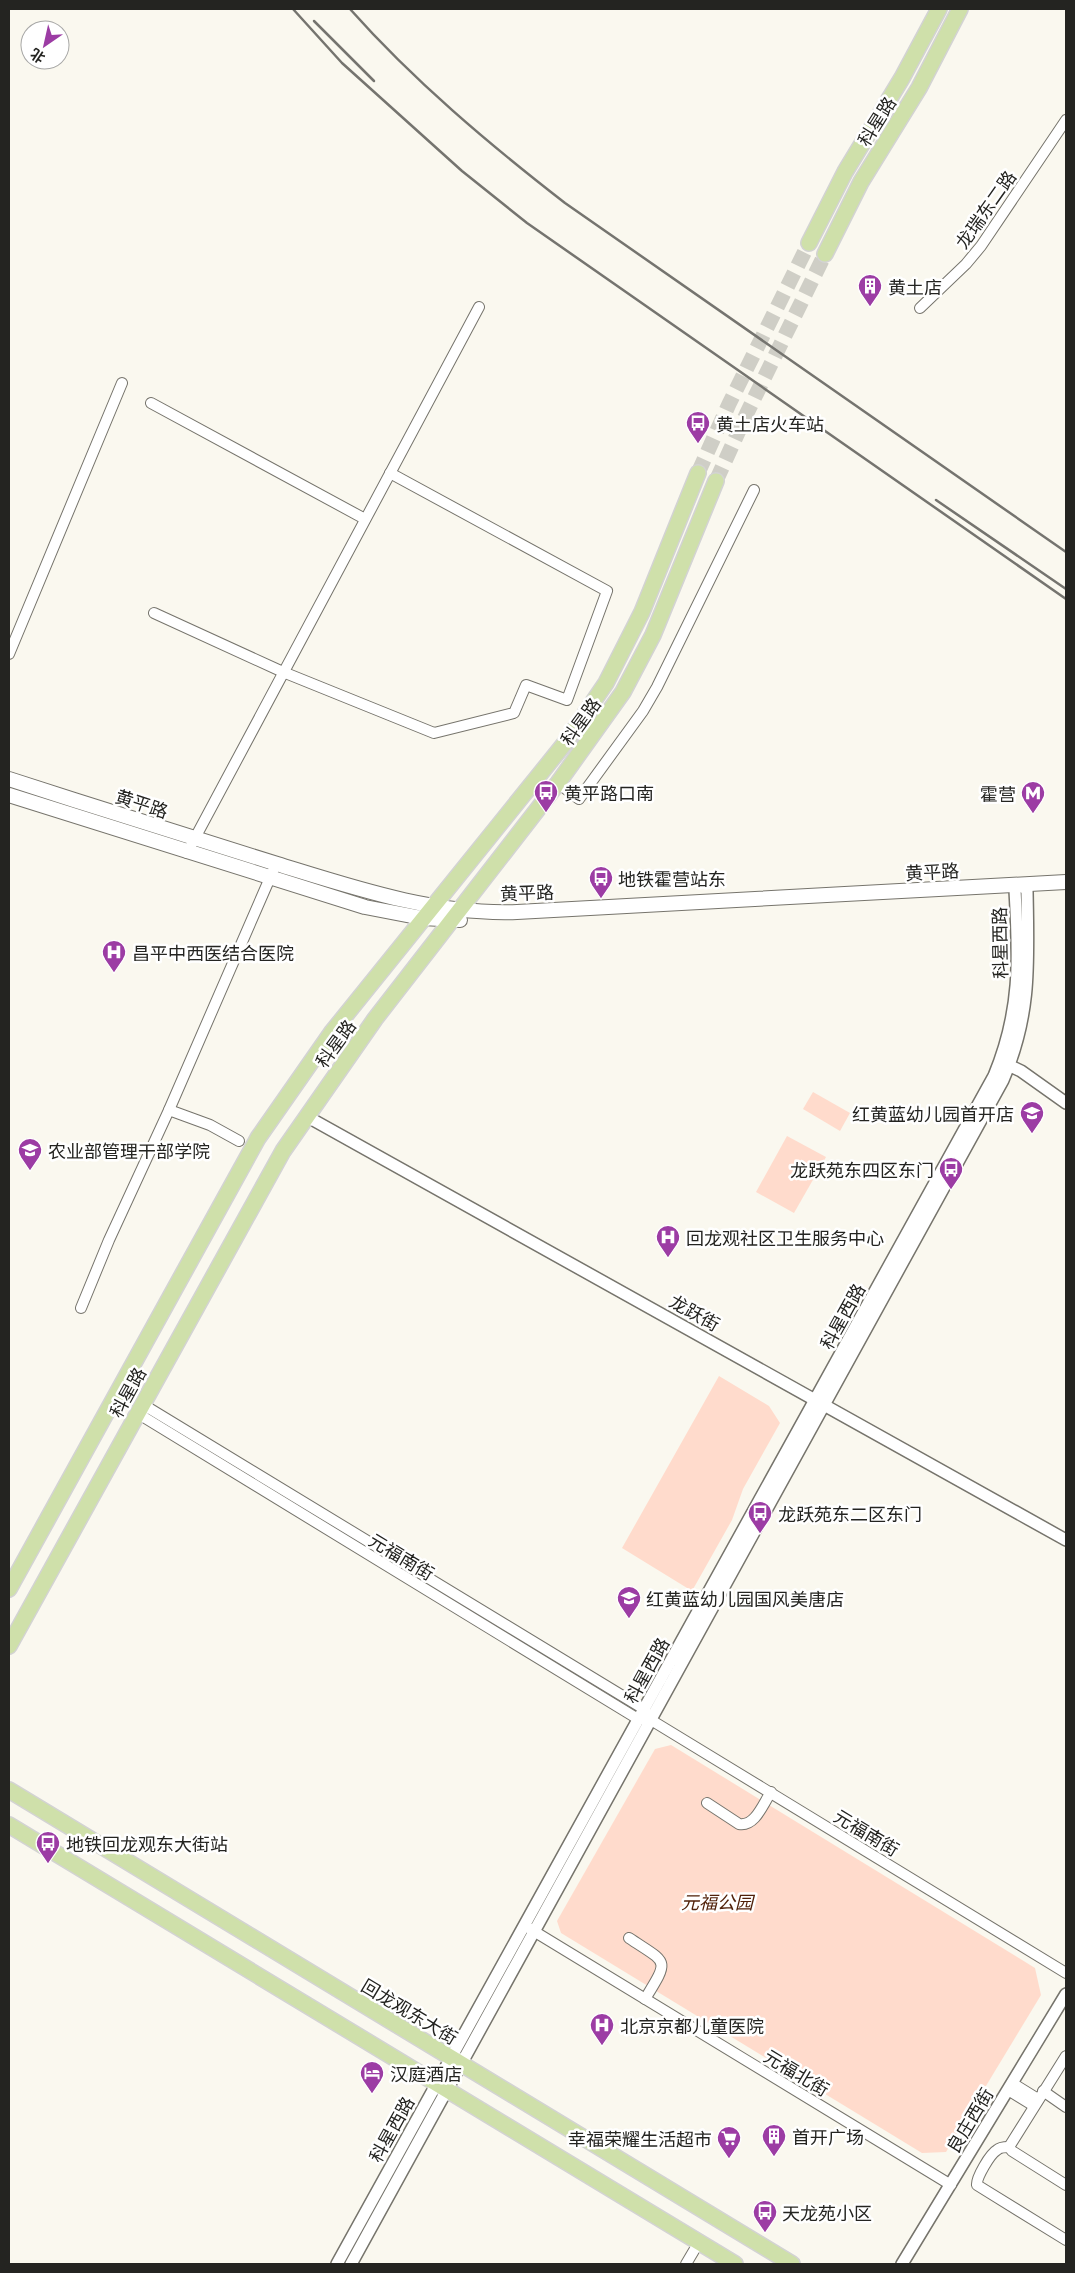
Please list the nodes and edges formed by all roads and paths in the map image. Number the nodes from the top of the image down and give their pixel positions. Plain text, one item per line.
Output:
1 (939, 9) edge
2 (960, 9) edge
3 (1066, 120) edge
4 (809, 243) tunnel mouth
5 (825, 254) tunnel mouth
6 (479, 307) dead end
7 (920, 308) dead end
8 (122, 384) dead end
9 (151, 402) dead end
10 (390, 473) junction
11 (698, 473) tunnel mouth
12 (716, 481) tunnel mouth
13 (754, 490) dead end
14 (365, 519) junction
15 (154, 613) dead end
16 (9, 654) edge
17 (283, 672) junction
18 (9, 779) edge
19 (558, 783) junction
20 (9, 795) edge
21 (193, 839) junction
22 (187, 852) junction
23 (276, 864) junction
24 (270, 878) junction
25 (1066, 882) edge
26 (1021, 888) junction
27 (1066, 888) edge
28 (432, 906) junction
29 (456, 915) junction
30 (422, 918) junction
31 (1005, 1063) junction
32 (1066, 1103) edge
33 (169, 1110) junction
34 (306, 1116) junction
35 (239, 1141) dead end
36 (81, 1308) dead end
37 (820, 1402) junction
38 (139, 1409) junction
39 (1066, 1540) edge
40 (9, 1589) edge
41 (9, 1646) edge
42 (641, 1714) junction
43 (651, 1720) junction
44 (9, 1790) edge
45 (771, 1792) junction
46 (707, 1803) dead end
47 (9, 1825) edge
48 (529, 1929) junction
49 (629, 1938) dead end
50 (1066, 1973) edge
51 (1066, 1994) edge
52 (644, 1999) junction
53 (1066, 2056) edge
54 (456, 2061) junction
55 (1010, 2086) junction
56 (442, 2087) junction
57 (1038, 2099) junction
58 (1066, 2107) edge
59 (1009, 2147) junction
60 (951, 2185) junction
61 (1066, 2185) edge
62 (1066, 2240) edge
63 (699, 2242) junction
64 (337, 2264) edge
65 (351, 2264) edge
66 (686, 2264) edge
67 (735, 2264) edge
68 (792, 2264) edge
69 (902, 2264) edge

1 - 4 main road, 科星路
2 - 5 main road, 科星路
3 - 7 street, 龙瑞东二路
6 - 10 street
8 - 16 street
9 - 14 street
10 - 14 street
10 - 17 street
11 - 28 main road, 科星路
12 - 19 main road, 科星路
13 - 19 street
14 - 17 street
15 - 17 street
17 - 21 street
18 - 21 main road, 黄平路
19 - 29 main road, 科星路
20 - 22 main road, 黄平路
21 - 22 street
21 - 23 main road, 黄平路
22 - 24 main road, 黄平路
23 - 24 street
23 - 28 main road, 黄平路
24 - 30 main road, 黄平路
24 - 33 street
25 - 26 main road, 黄平路
26 - 27 main road, 黄平路
26 - 29 main road, 黄平路
26 - 31 street, 科星西路
28 - 29 main road, 黄平路
28 - 30 main road, 科星路
29 - 30 main road, 黄平路
29 - 34 main road, 科星路
30 - 40 main road, 科星路
31 - 32 street
31 - 37 street, 科星西路
33 - 35 street
33 - 36 street
34 - 37 street, 龙跃街
34 - 38 main road, 科星路
37 - 39 street, 龙跃街
37 - 42 street, 科星西路
37 - 43 street, 科星西路
38 - 41 main road, 科星路
38 - 42 street, 元福南街
42 - 43 street, 元福南街
42 - 48 street, 科星西路
43 - 45 street, 元福南街
43 - 48 street, 科星西路
44 - 54 main road, 回龙观东大街
45 - 46 street
45 - 50 street, 元福南街
47 - 56 main road
48 - 52 street, 元福北街
48 - 54 street, 科星西路
49 - 52 street
51 - 55 street, 良庄西街
52 - 60 street, 元福北街
53 - 57 street
54 - 56 street, 科星西路
54 - 68 main road, 回龙观东大街
55 - 57 street
55 - 60 street, 良庄西街
56 - 63 main road
56 - 64 street, 科星西路
56 - 65 street, 科星西路
57 - 58 street
57 - 59 street
59 - 61 street
59 - 62 street
60 - 69 street, 良庄西街
63 - 66 street
63 - 67 main road

